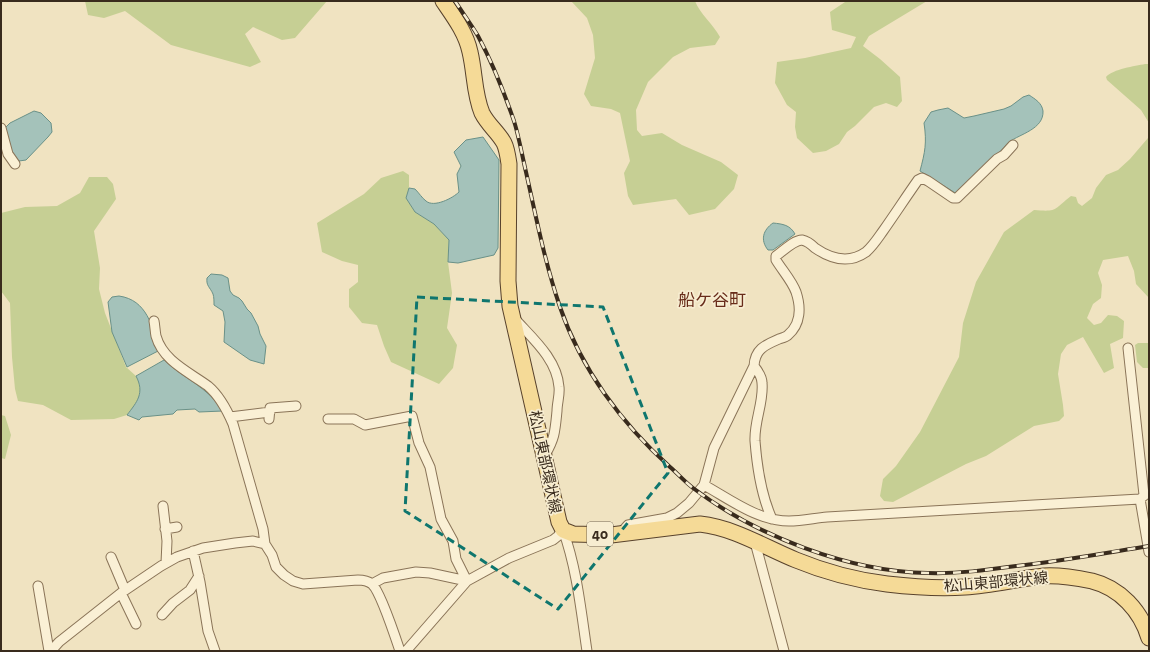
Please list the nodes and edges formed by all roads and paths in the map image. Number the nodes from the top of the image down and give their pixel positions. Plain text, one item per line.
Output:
1 (442, 1) edge
2 (1, 128) edge
3 (1014, 145) dead end
4 (15, 164) dead end
5 (512, 316) junction
6 (154, 321) dead end
7 (1128, 348) dead end
8 (754, 366) junction
9 (296, 406) dead end
10 (230, 417) junction
11 (328, 419) dead end
12 (544, 455) junction
13 (704, 485) junction
14 (1144, 495) edge
15 (163, 506) dead end
16 (772, 519) junction
17 (177, 527) dead end
18 (165, 529) junction
19 (563, 530) junction
20 (620, 534) junction
21 (755, 542) junction
22 (265, 544) junction
23 (193, 551) junction
24 (1149, 552) edge
25 (111, 558) dead end
26 (166, 563) junction
27 (199, 576) junction
28 (467, 581) junction
29 (372, 584) junction
30 (38, 586) dead end
31 (123, 591) junction
32 (162, 615) dead end
33 (136, 624) dead end
34 (1148, 631) edge
35 (50, 651) edge
36 (215, 651) edge
37 (400, 651) edge
38 (406, 651) edge
39 (587, 651) edge
40 (784, 651) edge

1 - 5 main road, 松山東部環状線
2 - 4 street
3 - 8 street
5 - 12 main road, 松山東部環状線
5 - 12 street
6 - 10 street
7 - 14 street
8 - 13 street
8 - 16 street
9 - 10 street
10 - 22 street
11 - 28 street
12 - 19 main road, 松山東部環状線
13 - 16 street
13 - 20 street
14 - 16 street
14 - 24 street
15 - 18 street
17 - 18 street
18 - 26 street
19 - 20 main road, 松山東部環状線 / 40
19 - 28 street
19 - 39 street
20 - 21 main road, 松山東部環状線 / 40
21 - 34 main road, 松山東部環状線 / 40
21 - 40 street
22 - 23 street
22 - 29 street
23 - 26 street
23 - 27 street
25 - 31 street
26 - 31 street
27 - 32 street
27 - 36 street
28 - 29 street
28 - 38 street
29 - 37 street
30 - 35 street
31 - 33 street
31 - 35 street

